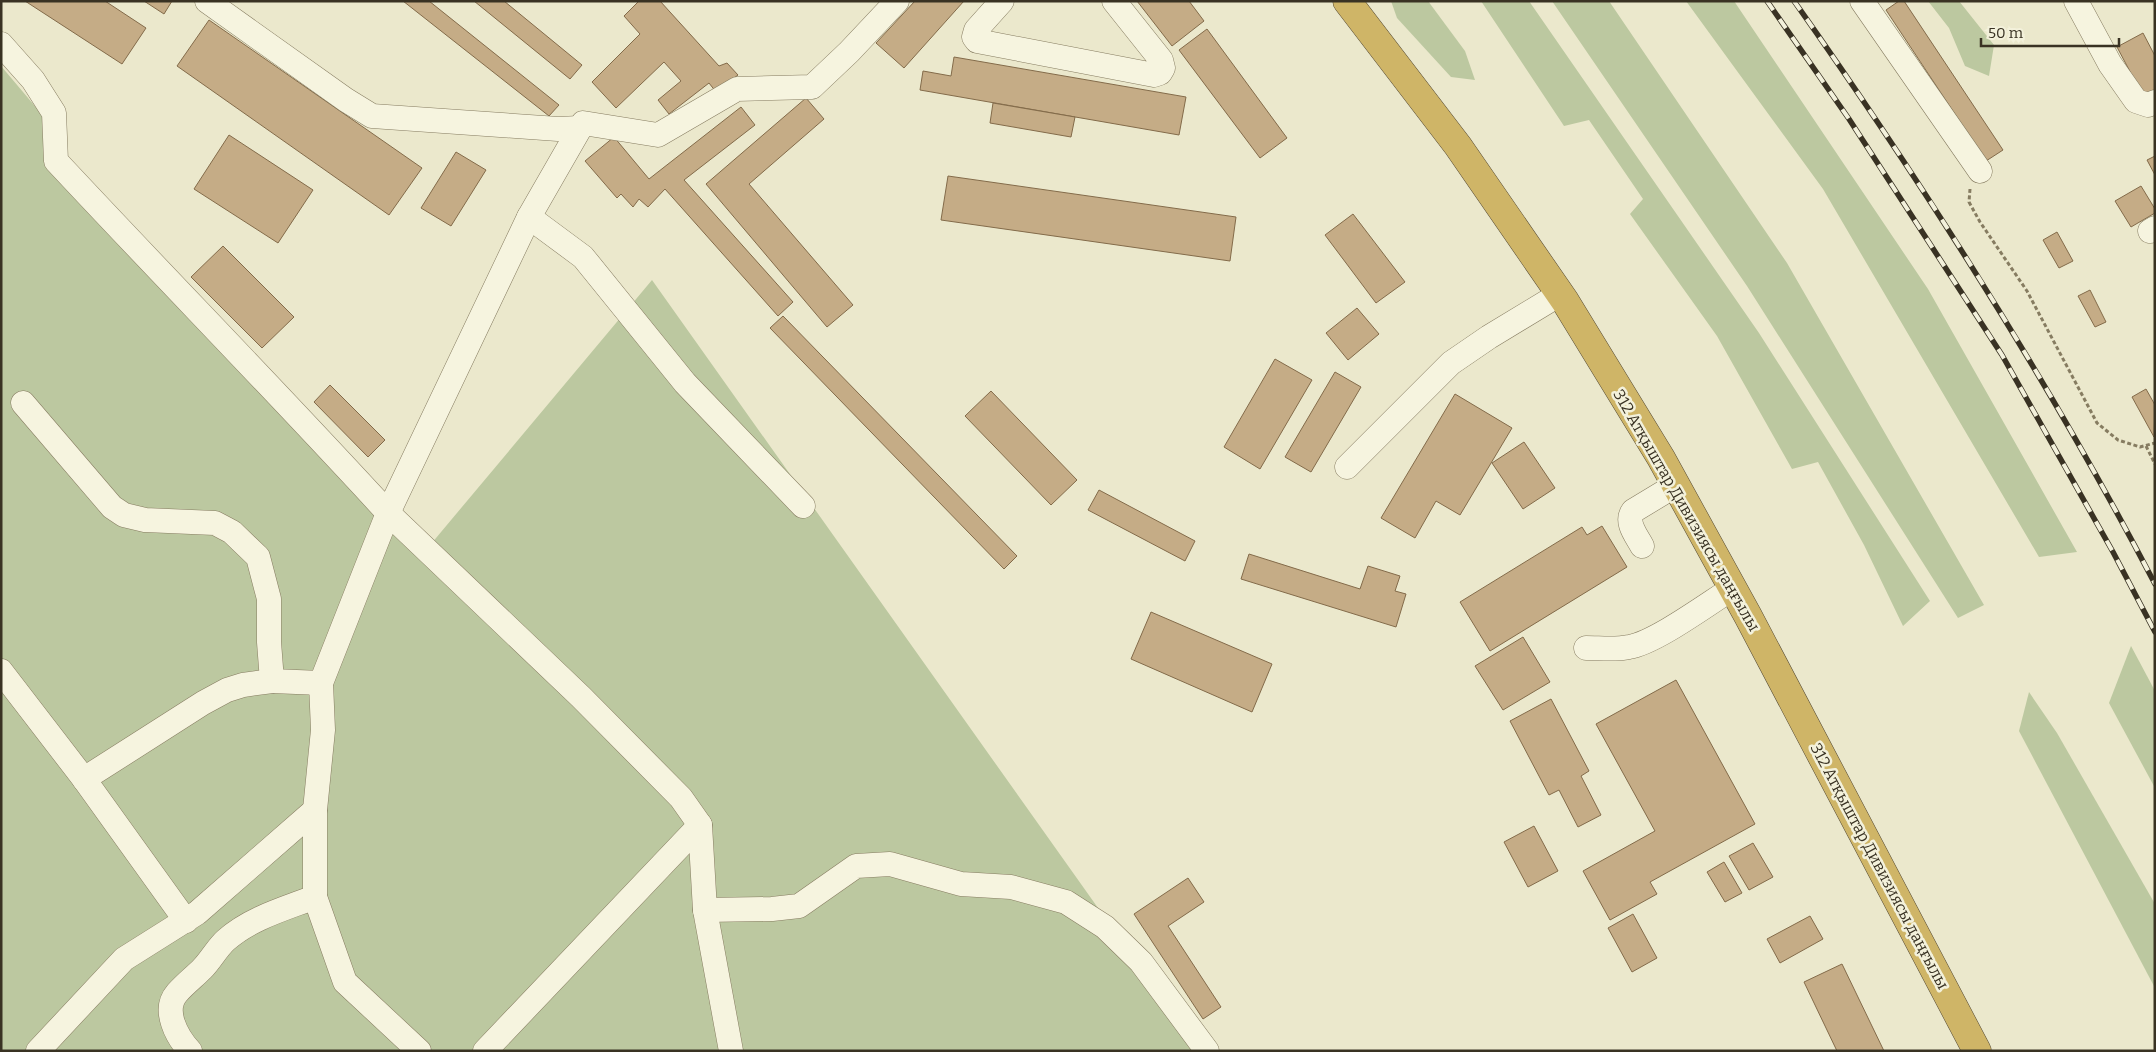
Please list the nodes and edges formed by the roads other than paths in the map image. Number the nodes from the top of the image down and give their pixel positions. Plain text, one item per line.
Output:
1 (207, 1) edge
2 (897, 1) edge
3 (1002, 1) edge
4 (1114, 1) edge
5 (1347, 1) edge
6 (1862, 1) edge
7 (2076, 1) edge
8 (1, 44) edge
9 (2155, 102) edge
10 (580, 128) junction
11 (1980, 171) road end
12 (529, 216) junction
13 (1560, 294) junction
14 (23, 403) dead end
15 (1347, 467) dead end
16 (1676, 485) junction
17 (803, 506) dead end
18 (388, 513) junction
19 (1642, 546) dead end
20 (1733, 588) junction
21 (1586, 648) dead end
22 (1, 671) edge
23 (272, 681) junction
24 (321, 683) junction
25 (84, 779) junction
26 (315, 810) junction
27 (700, 825) junction
28 (315, 897) junction
29 (705, 910) junction
30 (186, 921) junction
31 (38, 1051) edge
32 (190, 1051) edge
33 (419, 1051) edge
34 (485, 1051) edge
35 (731, 1051) edge
36 (1207, 1051) edge
37 (1977, 1051) edge

1 - 10 lane
2 - 10 lane
3 - 4 lane
5 - 13 highway, 312 Атқыштар Дивизиясы даңғылы
6 - 11 lane
7 - 9 lane
8 - 18 lane
10 - 12 lane
12 - 17 lane
12 - 18 lane
13 - 15 lane
13 - 16 highway, 312 Атқыштар Дивизиясы даңғылы
14 - 23 lane
16 - 19 lane
16 - 20 highway, 312 Атқыштар Дивизиясы даңғылы
18 - 24 lane
18 - 27 lane
20 - 21 lane
20 - 37 highway, 312 Атқыштар Дивизиясы даңғылы
22 - 25 lane
23 - 24 lane
23 - 25 lane
24 - 26 lane
25 - 30 lane
26 - 28 lane
26 - 30 lane
27 - 29 lane
27 - 34 lane
28 - 32 lane
28 - 33 lane
29 - 35 lane
29 - 36 lane
30 - 31 lane

